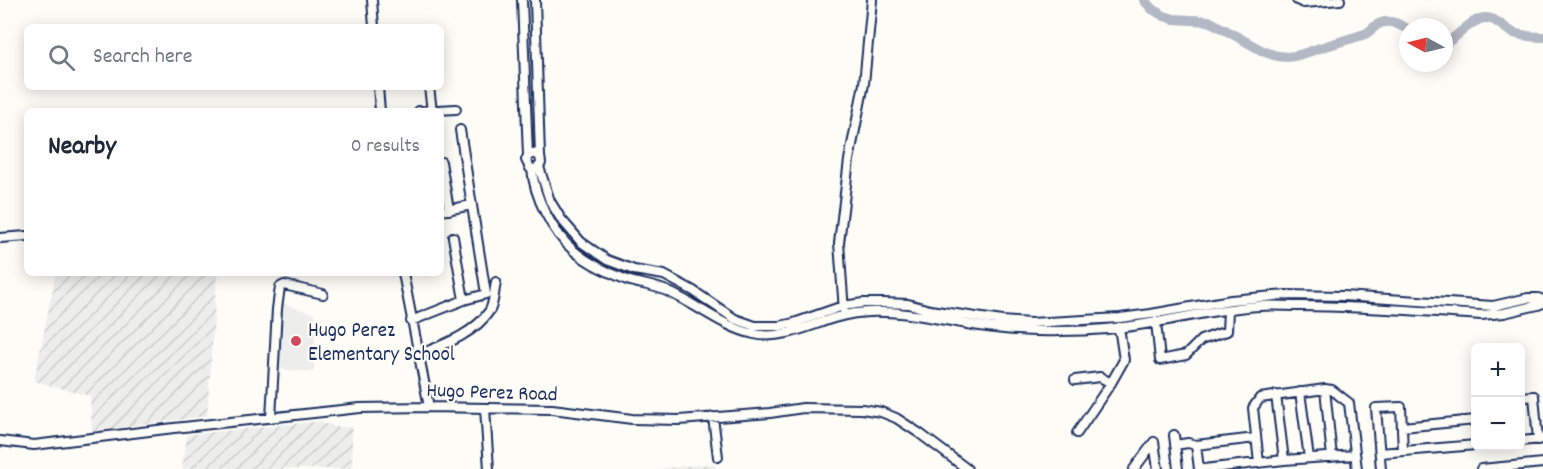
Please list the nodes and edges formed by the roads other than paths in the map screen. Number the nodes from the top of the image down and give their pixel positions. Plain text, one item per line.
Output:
1 (372, 0) edge
2 (522, 0) edge
3 (535, 0) edge
4 (872, 0) edge
5 (1297, 0) edge
6 (1340, 0) edge
7 (374, 24) edge
8 (378, 90) edge
9 (429, 90) edge
10 (380, 108) edge
11 (432, 108) edge
12 (456, 109) dead end
13 (444, 110) edge
14 (460, 130) dead end
15 (528, 156) junction
16 (540, 156) junction
17 (535, 168) junction
18 (472, 205) junction
19 (445, 210) edge
20 (24, 236) edge
21 (453, 237) dead end
22 (0, 238) edge
23 (404, 276) edge
24 (496, 282) dead end
25 (323, 294) dead end
26 (464, 300) junction
27 (1543, 301) edge
28 (1228, 310) junction
29 (844, 311) junction
30 (411, 321) junction
31 (1156, 322) junction
32 (1119, 327) junction
33 (755, 330) junction
34 (418, 355) junction
35 (1076, 380) dead end
36 (1111, 383) junction
37 (1325, 389) junction
38 (1300, 392) junction
39 (1275, 395) junction
40 (1525, 397) edge
41 (429, 407) junction
42 (485, 408) junction
43 (713, 417) junction
44 (271, 418) junction
45 (1471, 420) edge
46 (1402, 427) junction
47 (1077, 433) dead end
48 (1174, 435) dead end
49 (1256, 438) junction
50 (1541, 439) edge
51 (0, 441) edge
52 (1525, 441) edge
53 (1175, 445) junction
54 (1196, 445) junction
55 (1471, 445) edge
56 (1403, 451) junction
57 (1380, 453) junction
58 (1355, 455) junction
59 (718, 457) dead end
60 (1332, 457) junction
61 (1309, 458) junction
62 (1284, 460) junction
63 (1259, 463) junction
64 (1543, 463) edge
65 (489, 469) edge
66 (968, 469) edge
67 (1134, 469) edge
68 (1158, 469) edge
69 (1178, 469) edge
70 (1199, 469) edge
71 (1204, 469) edge
72 (1357, 469) edge
73 (1381, 469) edge
74 (1481, 469) edge

1 - 7 street
2 - 15 street
3 - 16 street
4 - 29 street
5 - 6 street
8 - 10 street
9 - 11 street
12 - 13 street
14 - 18 street
15 - 16 street
15 - 17 street
16 - 17 street
17 - 33 street
17 - 33 street
18 - 19 street
18 - 26 street
20 - 22 street
21 - 26 street
23 - 30 street
24 - 34 street
25 - 44 street
26 - 30 street
27 - 28 street
27 - 29 street
28 - 31 street
28 - 31 street
29 - 32 street
29 - 33 street
30 - 34 street
31 - 32 street
32 - 36 street
34 - 41 street
35 - 36 street
36 - 47 street
37 - 38 street
37 - 58 street
37 - 60 street
38 - 39 street
38 - 61 street
39 - 49 street
39 - 62 street
40 - 50 street
41 - 42 street, Hugo Perez Road
41 - 44 street, Hugo Perez Road
42 - 43 street, Hugo Perez Road
42 - 65 street
43 - 59 street
43 - 66 street, Hugo Perez Road
44 - 51 street, Hugo Perez Road
45 - 46 street
46 - 56 street
46 - 57 street
48 - 53 street
49 - 54 street
49 - 63 street
50 - 52 street
53 - 54 street
53 - 69 street
54 - 70 street
55 - 56 street
56 - 57 street
57 - 73 street
58 - 60 street
58 - 72 street
60 - 61 street
61 - 62 street
62 - 63 street
63 - 71 street
64 - 74 street
67 - 68 street

